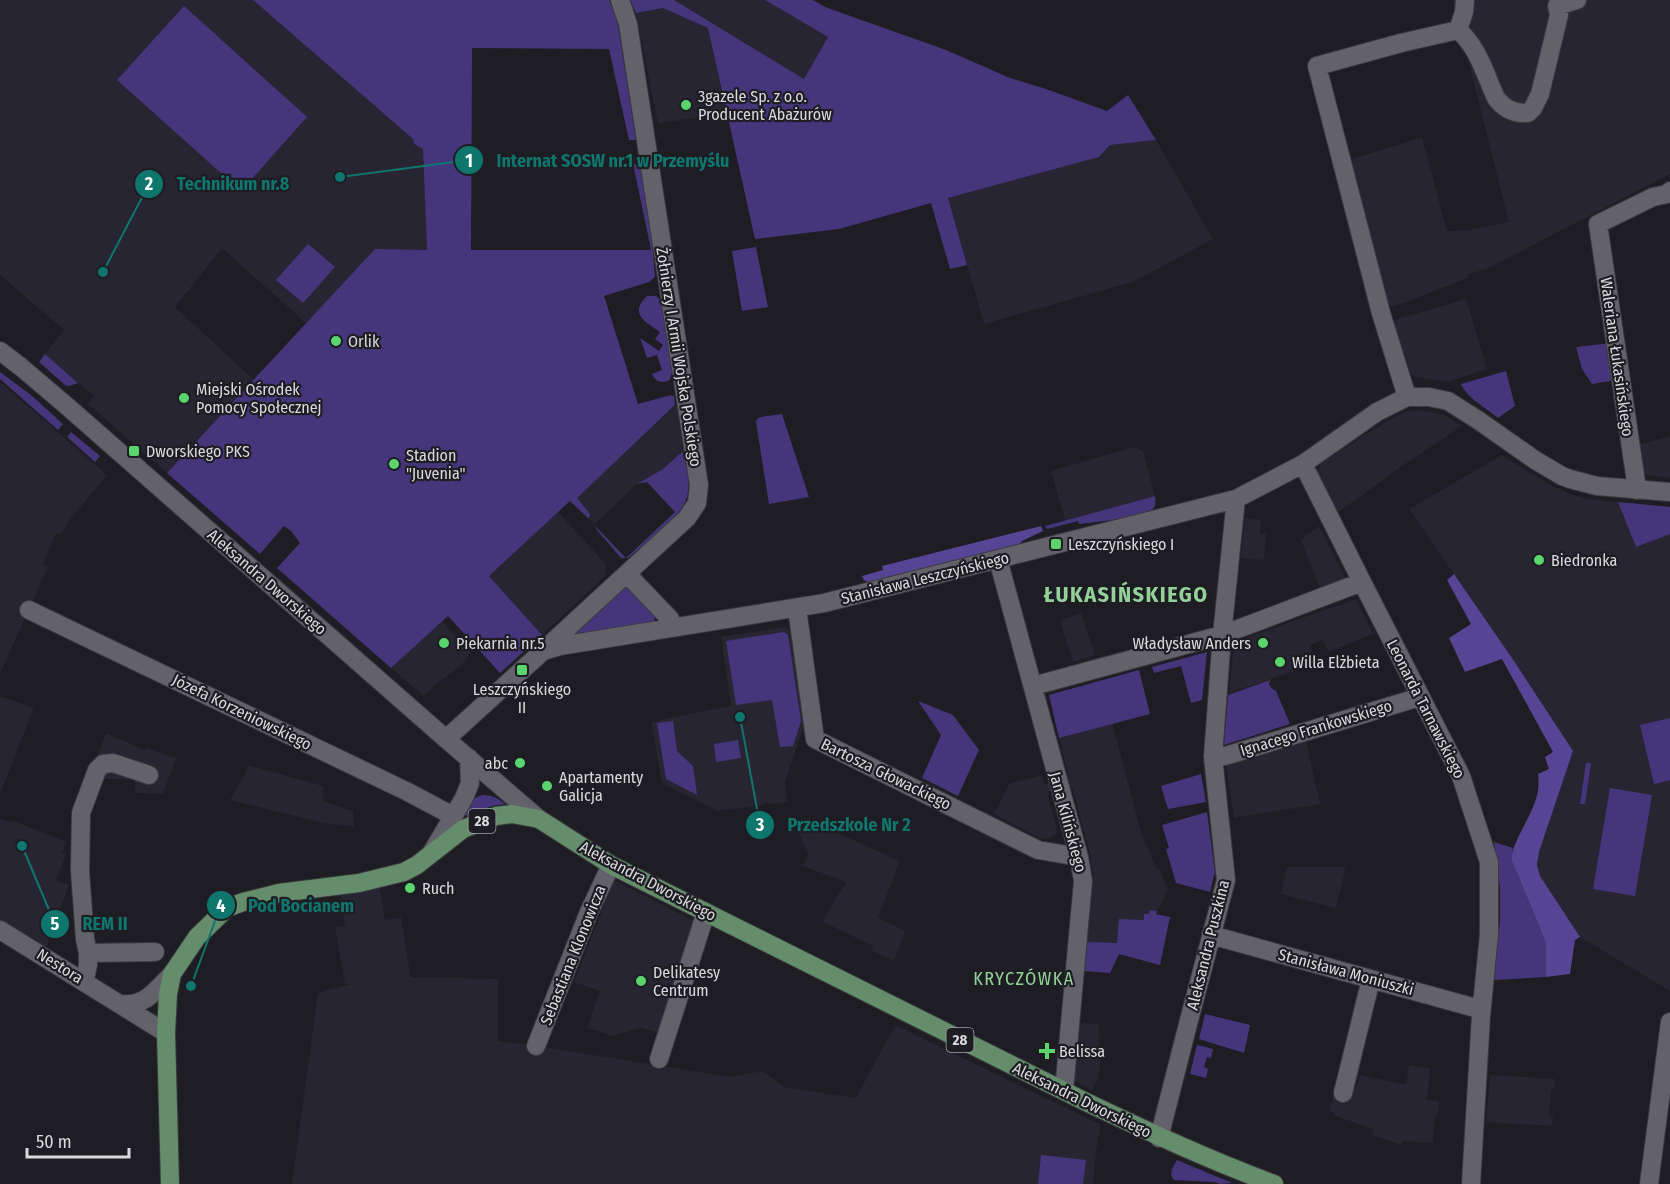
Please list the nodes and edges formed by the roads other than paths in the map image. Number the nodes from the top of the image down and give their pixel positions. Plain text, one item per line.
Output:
1 (620, 0) edge
2 (1465, 0) edge
3 (1577, 0) edge
4 (1556, 3) edge
5 (1458, 30) junction
6 (1669, 195) edge
7 (0, 351) edge
8 (1407, 397) junction
9 (1304, 464) junction
10 (1636, 490) junction
11 (1670, 492) edge
12 (1236, 499) junction
13 (998, 559) junction
14 (627, 574) junction
15 (1362, 582) junction
16 (797, 608) junction
17 (29, 610) dead end
18 (672, 627) junction
19 (1222, 635) junction
20 (543, 651) junction
21 (1033, 686) junction
22 (1420, 697) junction
23 (446, 739) junction
24 (1213, 757) junction
25 (470, 758) junction
26 (149, 775) dead end
27 (511, 794) junction
28 (465, 798) junction
29 (453, 816) junction
30 (539, 819) junction
31 (432, 852) junction
32 (1079, 857) junction
33 (611, 865) junction
34 (706, 912) junction
35 (0, 930) edge
36 (1211, 935) junction
37 (155, 952) dead end
38 (88, 953) junction
39 (172, 974) junction
40 (1371, 979) junction
41 (82, 980) junction
42 (120, 1004) junction
43 (1482, 1007) junction
44 (1670, 1022) edge
45 (166, 1033) junction
46 (536, 1046) dead end
47 (659, 1059) dead end
48 (1064, 1091) junction
49 (1343, 1094) dead end
50 (1160, 1138) junction
51 (170, 1184) edge
52 (1274, 1184) edge
53 (1471, 1184) edge
54 (1649, 1184) edge

1 - 14 street, Żołnierzy I Armii Wojska Polskiego
2 - 5 street
3 - 4 street
4 - 5 street
5 - 8 street
6 - 10 street, Waleriana Łukasińskiego
7 - 23 street, Aleksandra Dworskiego
8 - 9 street, Stanisława Leszczyńskiego
8 - 10 street
9 - 12 street, Stanisława Leszczyńskiego
9 - 15 street, Leonarda Tarnawskiego
10 - 11 street
12 - 13 street, Stanisława Leszczyńskiego
12 - 19 street, Aleksandra Puszkina
13 - 16 street, Stanisława Leszczyńskiego
13 - 21 street, Jana Kilińskiego
14 - 18 street
14 - 20 street, Żołnierzy I Armii Wojska Polskiego
15 - 19 street
15 - 22 street, Leonarda Tarnawskiego
16 - 18 street, Stanisława Leszczyńskiego
16 - 32 street, Bartosza Głowackiego
17 - 29 street, Józefa Korzeniowskiego
18 - 20 street, Stanisława Leszczyńskiego
19 - 21 street
19 - 24 street, Aleksandra Puszkina
20 - 23 street, Stanisława Leszczyńskiego
21 - 32 street, Jana Kilińskiego
22 - 24 street, Ignacego Frankowskiego
22 - 43 street, Leonarda Tarnawskiego
23 - 25 street, Aleksandra Dworskiego
24 - 36 street, Aleksandra Puszkina
25 - 27 street, Aleksandra Dworskiego
25 - 28 street
26 - 38 street
27 - 28 street
27 - 30 street, Aleksandra Dworskiego
28 - 29 street
29 - 31 street
30 - 31 main road, 28
30 - 33 main road, Aleksandra Dworskiego / 28
31 - 39 main road, 28
32 - 48 street, Jana Kilińskiego
33 - 34 main road, Aleksandra Dworskiego / 28
33 - 46 street, Sebastiana Klonowicza
34 - 47 street
34 - 48 main road, Aleksandra Dworskiego / 28
35 - 41 street, Nestora
36 - 40 street, Stanisława Moniuszki
36 - 50 street, Aleksandra Puszkina
37 - 38 street
38 - 41 street
39 - 42 street
39 - 45 main road, 28
40 - 43 street, Stanisława Moniuszki
40 - 49 street
41 - 42 street, Nestora
42 - 45 street, Nestora
43 - 53 street, Leonarda Tarnawskiego
44 - 54 street
45 - 51 main road, 28
48 - 50 main road, Aleksandra Dworskiego / 28
50 - 52 main road, Aleksandra Dworskiego / 28

